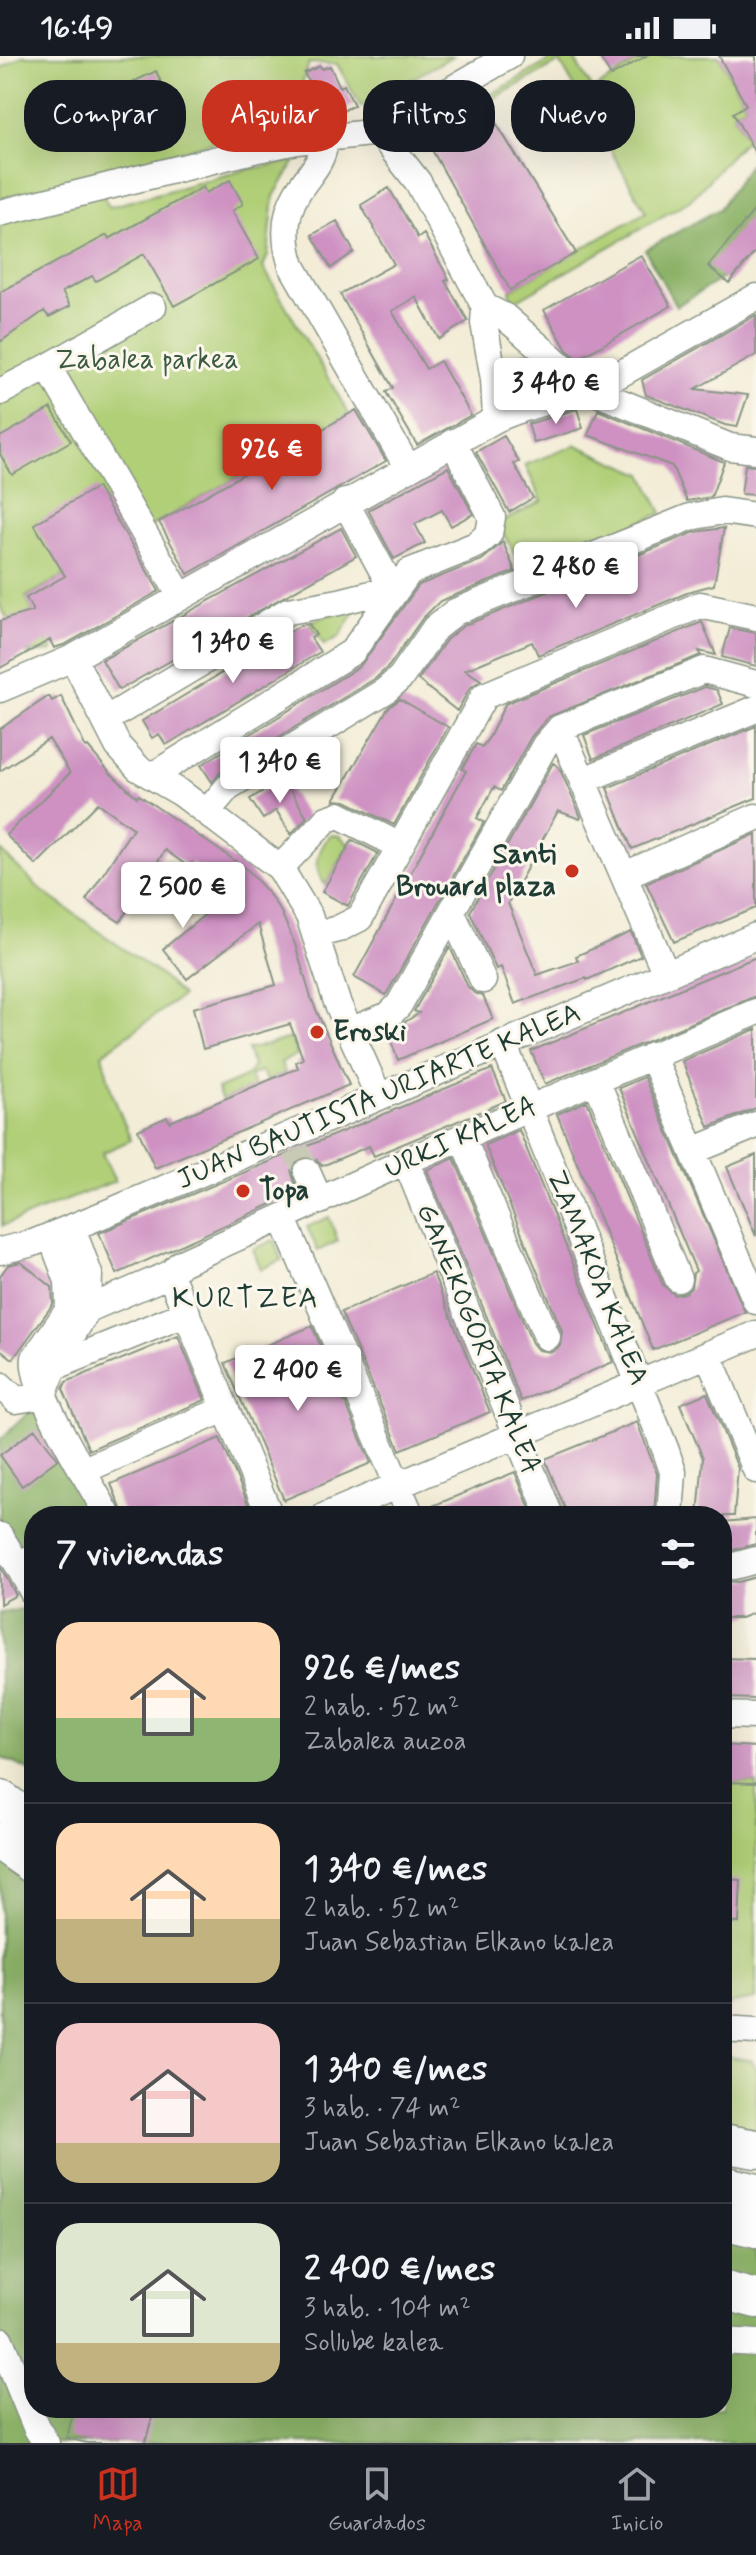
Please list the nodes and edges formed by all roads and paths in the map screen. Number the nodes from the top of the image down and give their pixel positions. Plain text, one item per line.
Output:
1 (509, 56) edge
2 (468, 80) edge
3 (244, 152) edge
4 (322, 152) edge
5 (395, 152) edge
6 (0, 213) edge
7 (756, 297) edge
8 (153, 307) dead end
9 (485, 307) junction
10 (48, 367) junction
11 (588, 389) junction
12 (0, 392) edge
13 (496, 419) junction
14 (453, 442) junction
15 (756, 450) edge
16 (408, 468) junction
17 (345, 502) junction
18 (756, 516) edge
19 (395, 587) junction
20 (180, 595) junction
21 (756, 617) edge
22 (73, 658) junction
23 (756, 684) edge
24 (0, 689) edge
25 (756, 709) edge
26 (105, 720) junction
27 (560, 728) junction
28 (152, 776) junction
29 (584, 780) junction
30 (207, 812) junction
31 (756, 817) edge
32 (400, 846) junction
33 (280, 868) junction
34 (625, 875) junction
35 (452, 913) junction
36 (315, 935) junction
37 (756, 936) edge
38 (666, 974) junction
39 (483, 980) dead end
40 (756, 1012) edge
41 (349, 1031) junction
42 (503, 1043) junction
43 (652, 1055) junction
44 (596, 1080) junction
45 (379, 1097) junction
46 (529, 1108) junction
47 (756, 1125) edge
48 (462, 1137) junction
49 (693, 1151) junction
50 (406, 1161) junction
51 (307, 1172) tunnel mouth
52 (320, 1201) junction
53 (283, 1219) junction
54 (62, 1232) junction
55 (0, 1251) edge
56 (747, 1254) edge
57 (170, 1274) junction
58 (678, 1279) dead end
59 (756, 1301) edge
60 (88, 1309) junction
61 (187, 1313) junction
62 (756, 1334) edge
63 (547, 1337) dead end
64 (708, 1354) junction
65 (54, 1367) junction
66 (639, 1384) junction
67 (0, 1385) edge
68 (39, 1396) junction
69 (225, 1409) junction
70 (516, 1435) junction
71 (84, 1470) junction
72 (756, 1470) edge
73 (398, 1485) junction
74 (103, 1506) edge
75 (266, 1506) edge
76 (349, 1506) edge
77 (407, 1506) edge
78 (546, 1506) edge
79 (671, 1506) edge
80 (0, 1536) edge
81 (24, 1559) edge
82 (756, 1560) edge
83 (732, 1566) edge
84 (732, 1715) edge
85 (756, 1716) edge
86 (0, 1799) edge
87 (24, 1817) edge
88 (0, 1841) edge
89 (24, 1858) edge
90 (732, 2145) edge
91 (756, 2149) edge
92 (732, 2187) edge
93 (756, 2193) edge
94 (732, 2222) edge
95 (756, 2228) edge
96 (732, 2293) edge
97 (756, 2299) edge
98 (0, 2340) edge
99 (732, 2342) edge
100 (756, 2343) edge
101 (24, 2399) edge
102 (32, 2418) edge
103 (46, 2443) edge

1 - 2 street
3 - 6 street
4 - 16 street
5 - 9 street
7 - 11 street
8 - 10 street
9 - 11 street
9 - 13 street
10 - 12 street
10 - 20 street
11 - 13 street
11 - 15 street
13 - 14 street
14 - 16 street
14 - 19 street
16 - 17 street
17 - 19 street
17 - 20 street
18 - 30 street
19 - 26 street
19 - 28 street
20 - 22 street
21 - 32 street
22 - 24 street
22 - 26 street
23 - 27 street
25 - 29 street
26 - 28 street
27 - 29 street
27 - 35 street
28 - 30 street
29 - 34 street
30 - 33 street
31 - 34 street
32 - 33 street
32 - 36 street
33 - 36 street
34 - 38 street
35 - 39 street
35 - 41 street
36 - 41 street
37 - 38 street, JUAN BAUTISTA URIARTE KALEA
38 - 42 street, JUAN BAUTISTA URIARTE KALEA
40 - 43 street, URKI KALEA
41 - 45 street
42 - 45 street, JUAN BAUTISTA URIARTE KALEA
42 - 46 street, ZAMAKOA KALEA
43 - 44 street, URKI KALEA
43 - 49 street
44 - 46 street, URKI KALEA
44 - 58 street
45 - 54 street, JUAN BAUTISTA URIARTE KALEA
46 - 48 street, URKI KALEA
46 - 66 street, ZAMAKOA KALEA
47 - 49 street
48 - 50 street, URKI KALEA
48 - 63 street
49 - 56 street
50 - 52 street, URKI KALEA
50 - 70 street, GANEKOGORTA KALEA
51 - 52 street
52 - 53 street, URKI KALEA
53 - 57 street, URKI KALEA
53 - 73 street
54 - 55 street, JUAN BAUTISTA URIARTE KALEA
54 - 60 street
54 - 68 street
56 - 59 street
57 - 60 street, URKI KALEA
57 - 61 street
60 - 65 street
61 - 65 street
61 - 69 street
62 - 64 street
64 - 66 street
64 - 72 street
65 - 68 street
66 - 70 street
66 - 79 street, ZAMAKOA KALEA
67 - 68 street
68 - 71 street
69 - 71 street
69 - 75 street
70 - 73 street
70 - 78 street, GANEKOGORTA KALEA
71 - 74 street
73 - 76 street
73 - 77 street
80 - 81 street
82 - 83 street
84 - 85 street
86 - 87 highway
88 - 89 highway
90 - 91 highway
92 - 93 highway
94 - 95 highway
96 - 97 highway
98 - 101 street
99 - 100 street
102 - 103 street

